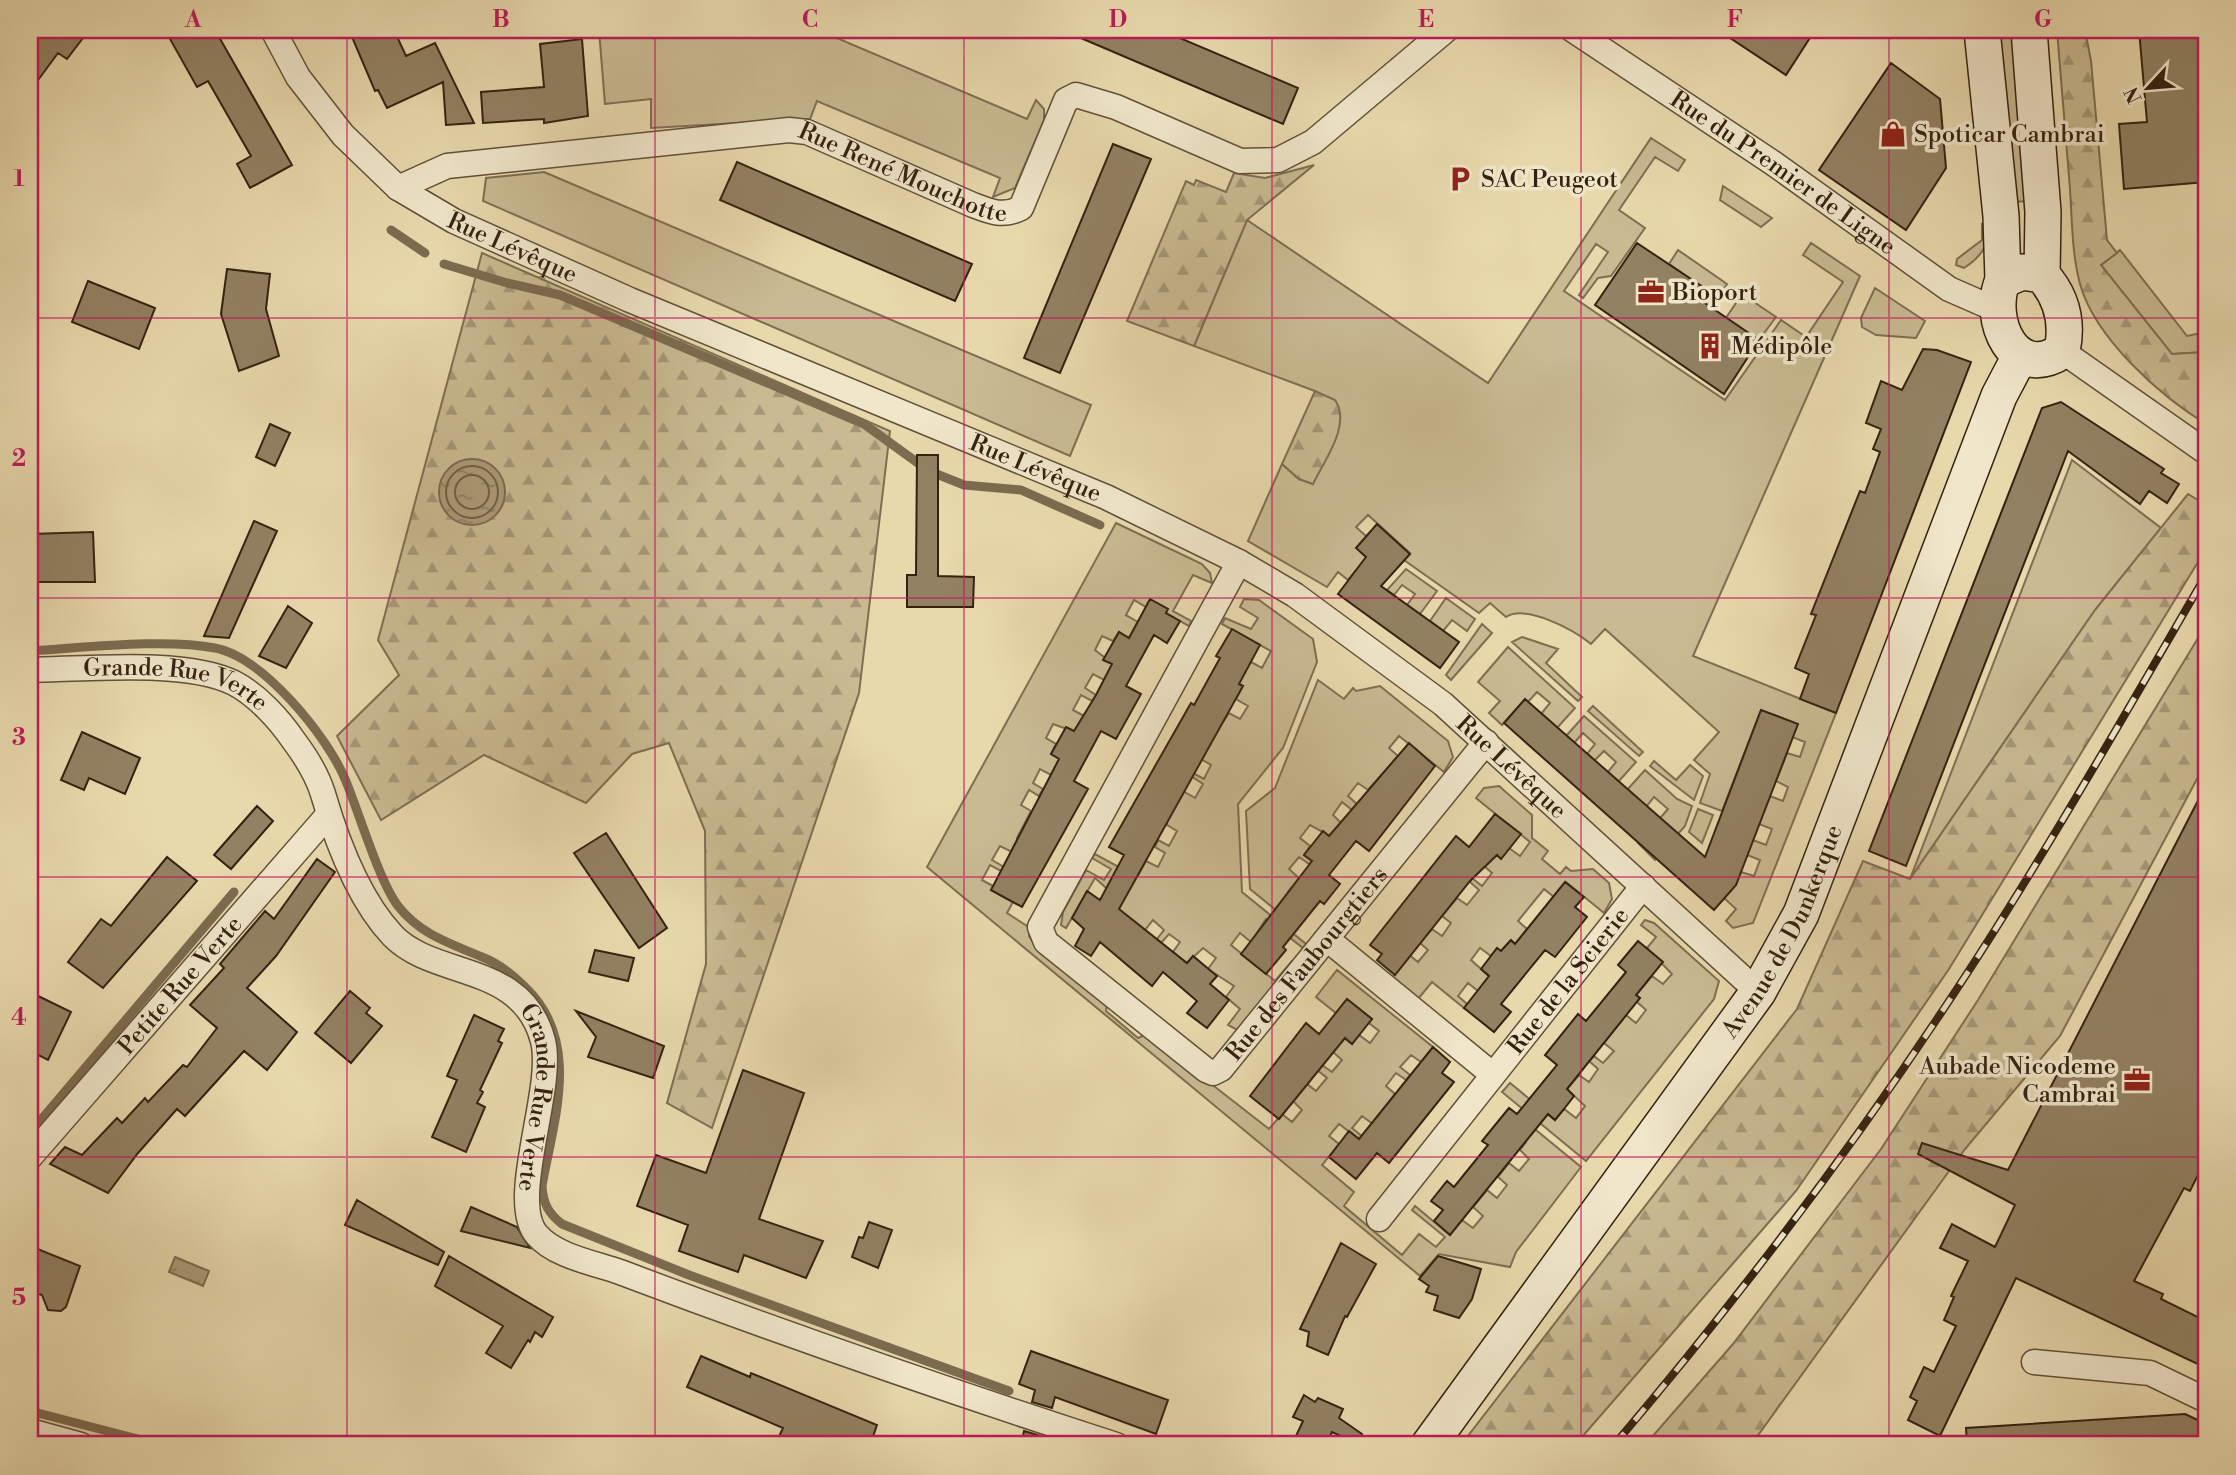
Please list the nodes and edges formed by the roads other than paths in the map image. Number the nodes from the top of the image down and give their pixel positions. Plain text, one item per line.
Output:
1 (273, 30) edge
2 (1447, 30) edge
3 (1573, 30) edge
4 (1982, 30) edge
5 (2029, 30) edge
6 (398, 188) junction
7 (2042, 275) junction
8 (2000, 295) junction
9 (2062, 351) junction
10 (2021, 356) junction
11 (2206, 452) edge
12 (1239, 562) junction
13 (30, 670) edge
14 (1486, 742) junction
15 (328, 815) junction
16 (1643, 886) junction
17 (1327, 939) junction
18 (1758, 992) junction
19 (1492, 1074) junction
20 (30, 1157) edge
21 (1379, 1219) dead end
22 (2034, 1362) dead end
23 (2206, 1400) edge
24 (30, 1431) edge
25 (81, 1445) edge
26 (1116, 1445) edge
27 (1429, 1445) edge

1 - 6 street, Rue Lévêque
2 - 6 street, Rue René Mouchotte
3 - 8 street, Rue du Premier de Ligne
4 - 8 main road
5 - 7 main road
6 - 12 street, Rue Lévêque
7 - 8 main road
7 - 9 main road
8 - 10 main road
9 - 10 main road
9 - 11 street
10 - 18 main road, Avenue de Dunkerque
12 - 14 street, Rue Lévêque
12 - 17 street, Rue des Faubourgtiers
13 - 15 street, Grande Rue Verte
14 - 16 street, Rue Lévêque
14 - 17 street, Rue des Faubourgtiers
15 - 20 street, Petite Rue Verte
15 - 26 street, Grande Rue Verte
16 - 18 street, Rue Lévêque
16 - 19 street, Rue de la Scierie
17 - 19 street, Rue de la Scierie
18 - 27 main road, Avenue de Dunkerque
19 - 21 street, Rue de la Scierie
22 - 23 street
24 - 25 street

